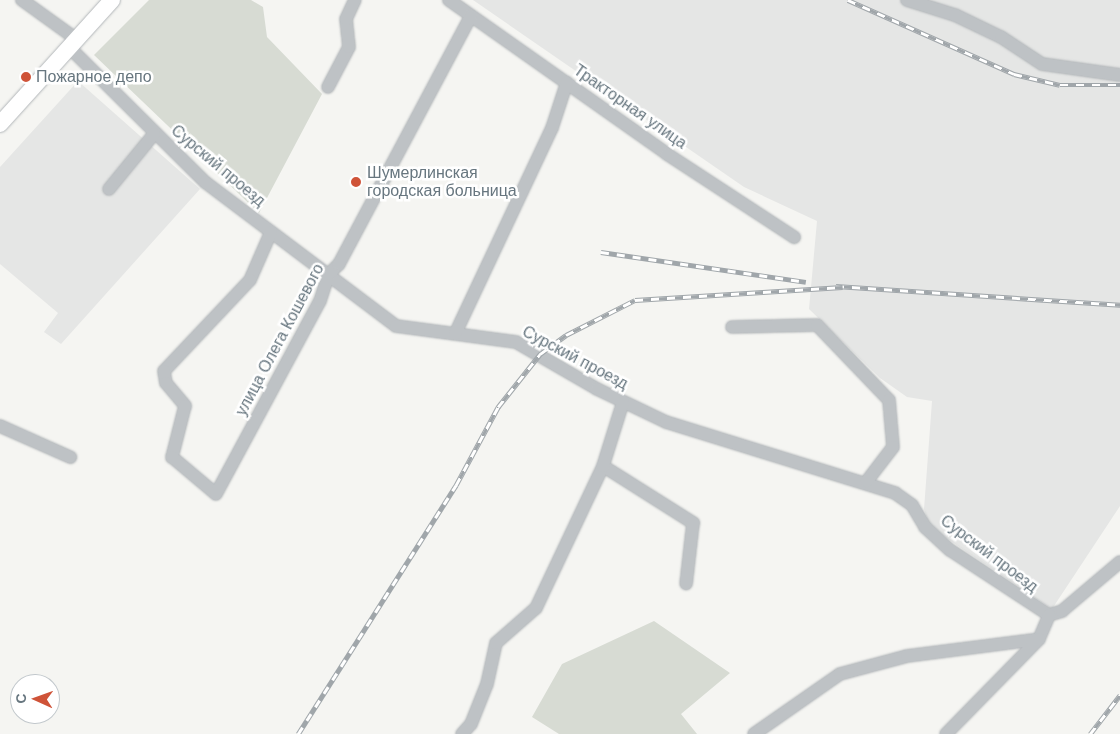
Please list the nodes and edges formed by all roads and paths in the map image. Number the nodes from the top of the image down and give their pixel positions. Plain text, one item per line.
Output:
1 (22, 0) edge
2 (112, 0) edge
3 (354, 0) edge
4 (449, 0) edge
5 (907, 0) edge
6 (472, 16) junction
7 (73, 43) junction
8 (1120, 75) edge
9 (567, 82) junction
10 (328, 87) dead end
11 (0, 124) edge
12 (154, 134) junction
13 (109, 189) dead end
14 (271, 232) junction
15 (794, 237) dead end
16 (329, 274) junction
17 (732, 327) dead end
18 (456, 334) junction
19 (623, 402) junction
20 (0, 426) edge
21 (70, 457) dead end
22 (603, 466) junction
23 (867, 481) junction
24 (1120, 562) edge
25 (686, 584) dead end
26 (1049, 615) junction
27 (1039, 639) junction
28 (462, 734) edge
29 (754, 734) edge
30 (946, 734) edge

1 - 7 street, Сурский проезд
2 - 7 main road
3 - 10 street
4 - 6 street, Тракторная улица
5 - 8 street
6 - 9 street, Тракторная улица
6 - 16 street, улица Олега Кошевого
7 - 11 main road
7 - 12 street, Сурский проезд
9 - 15 street, Тракторная улица
9 - 18 street
12 - 13 street
12 - 14 street, Сурский проезд
14 - 16 street, Сурский проезд
14 - 16 street, улица Олега Кошевого
16 - 18 street, Сурский проезд
17 - 23 street
18 - 19 street, Сурский проезд
19 - 22 street
19 - 23 street, Сурский проезд
20 - 21 street
22 - 25 street
22 - 28 street
23 - 26 street, Сурский проезд
24 - 26 street
26 - 27 street
27 - 29 street
27 - 30 street

